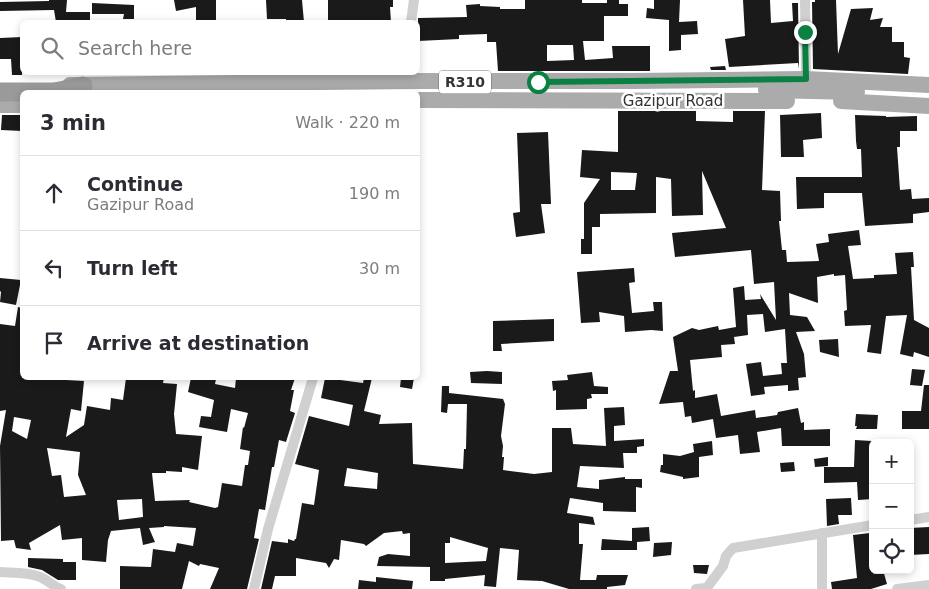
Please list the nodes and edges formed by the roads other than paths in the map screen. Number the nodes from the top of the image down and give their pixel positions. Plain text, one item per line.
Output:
1 (414, 0) edge
2 (805, 0) edge
3 (410, 20) edge
4 (401, 77) edge
5 (806, 79) junction
6 (0, 83) edge
7 (929, 85) edge
8 (83, 86) junction
9 (65, 90) edge
10 (326, 90) edge
11 (0, 92) edge
12 (20, 92) edge
13 (929, 95) edge
14 (0, 99) edge
15 (20, 99) edge
16 (420, 100) edge
17 (0, 105) edge
18 (20, 105) edge
19 (929, 106) edge
20 (312, 380) edge
21 (929, 517) edge
22 (914, 519) edge
23 (869, 526) edge
24 (822, 533) junction
25 (0, 572) edge
26 (929, 585) edge
27 (61, 589) edge
28 (254, 589) edge
29 (696, 589) edge
30 (706, 589) edge
31 (822, 589) edge
32 (897, 589) edge

1 - 3 street
2 - 5 street
4 - 5 main road, Gazipur Road / R310
4 - 8 main road, Gazipur Road / R310
5 - 7 main road, Gazipur Road / R310
6 - 8 main road, Gazipur Road / R310
8 - 9 highway
10 - 13 main road
11 - 12 highway
14 - 15 highway
16 - 19 main road, Gazipur Road / R310
17 - 18 main road
20 - 28 street
21 - 22 street
23 - 24 street
24 - 30 street
24 - 31 street
25 - 27 street
26 - 32 street
29 - 30 street

